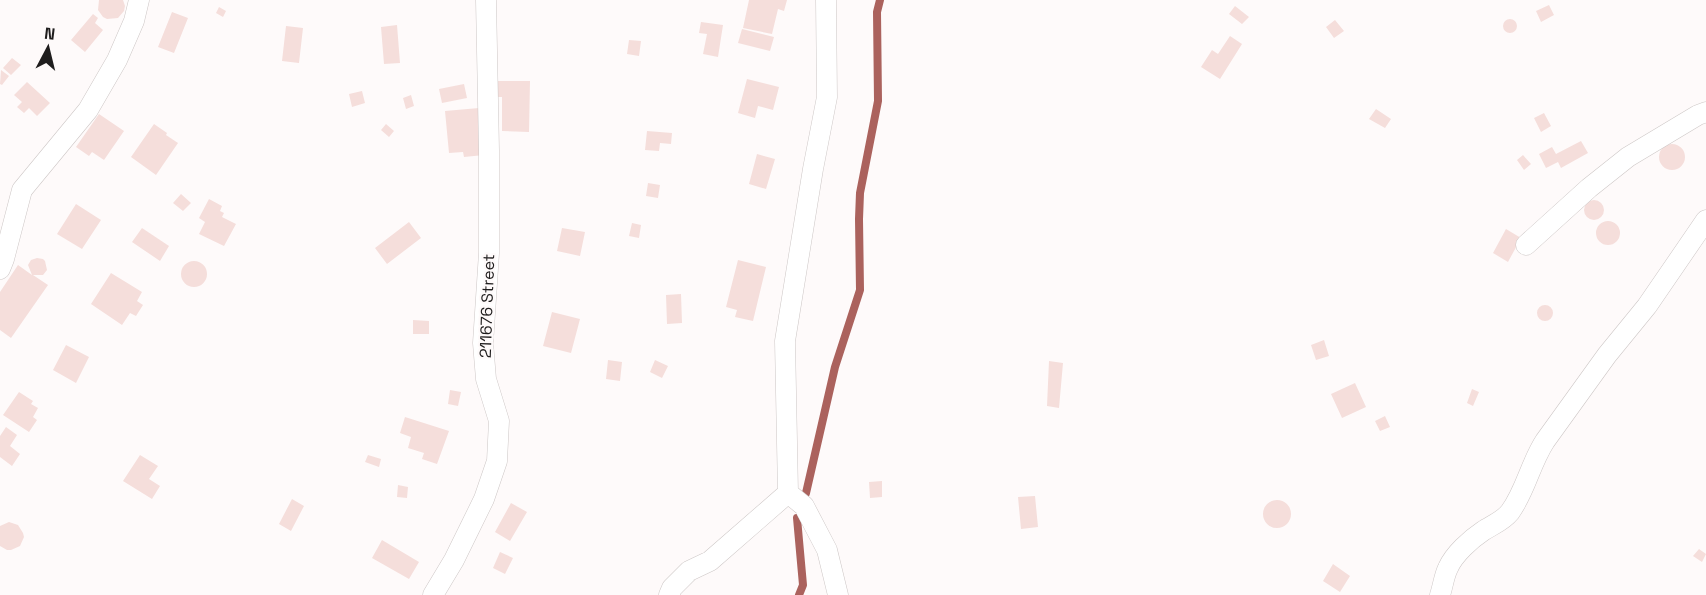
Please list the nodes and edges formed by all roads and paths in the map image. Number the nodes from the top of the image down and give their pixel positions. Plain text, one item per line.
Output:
1 (139, 0) edge
2 (486, 0) edge
3 (826, 0) edge
4 (1706, 112) edge
5 (1706, 220) edge
6 (1526, 245) dead end
7 (0, 269) edge
8 (788, 493) junction
9 (433, 595) edge
10 (669, 595) edge
11 (838, 595) edge
12 (1440, 595) edge

1 - 7 street
2 - 9 street, 211676 Street
3 - 8 street
4 - 6 street
5 - 12 street
8 - 10 street
8 - 11 street

